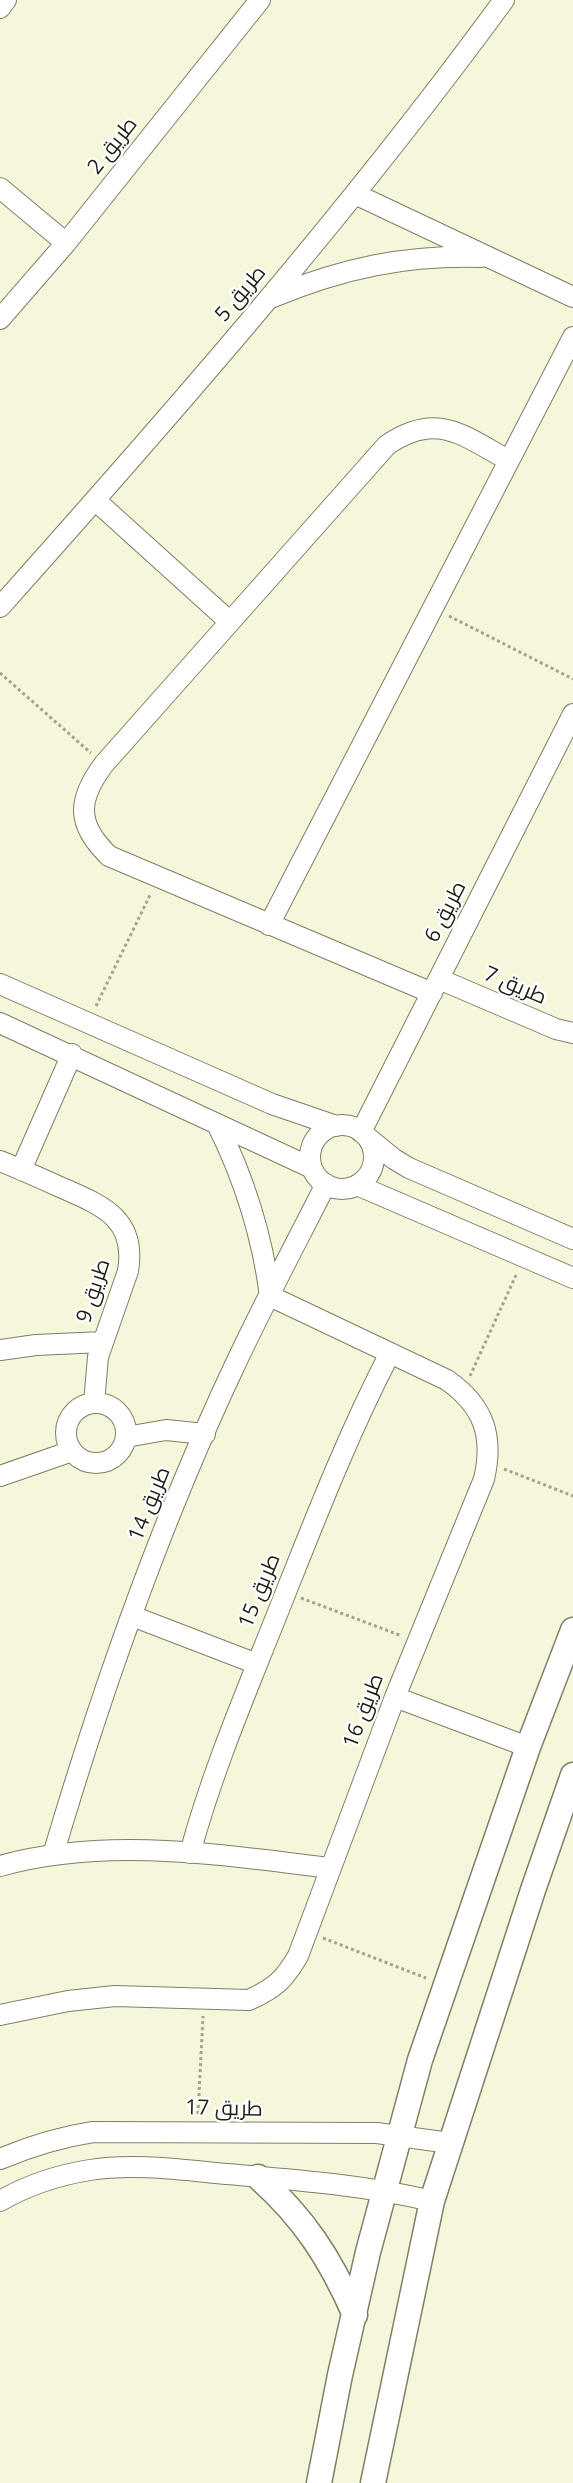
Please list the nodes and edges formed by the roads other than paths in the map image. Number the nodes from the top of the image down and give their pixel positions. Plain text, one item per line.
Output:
1 (6, 0) edge
2 (260, 0) edge
3 (504, 0) edge
4 (0, 8) edge
5 (0, 188) edge
6 (355, 194) junction
7 (66, 243) junction
8 (489, 258) junction
9 (573, 297) edge
10 (270, 298) junction
11 (0, 319) edge
12 (573, 337) edge
13 (508, 460) junction
14 (95, 500) junction
15 (0, 607) edge
16 (230, 622) junction
17 (573, 714) edge
18 (270, 925) junction
19 (0, 984) edge
20 (435, 986) junction
21 (0, 1023) edge
22 (573, 1033) edge
23 (72, 1054) junction
24 (216, 1124) junction
25 (336, 1126) junction
26 (364, 1134) junction
27 (0, 1161) edge
28 (312, 1168) junction
29 (21, 1170) junction
30 (326, 1184) junction
31 (357, 1185) junction
32 (573, 1239) edge
33 (573, 1278) edge
34 (270, 1296) junction
35 (103, 1342) junction
36 (0, 1350) edge
37 (390, 1353) junction
38 (94, 1403) junction
39 (205, 1434) junction
40 (126, 1437) junction
41 (72, 1451) junction
42 (0, 1476) edge
43 (132, 1616) junction
44 (573, 1630) edge
45 (258, 1664) junction
46 (395, 1697) junction
47 (528, 1747) junction
48 (573, 1775) edge
49 (190, 1853) junction
50 (53, 1855) junction
51 (0, 1866) edge
52 (330, 1868) junction
53 (0, 2015) edge
54 (398, 2135) junction
55 (450, 2143) junction
56 (0, 2159) edge
57 (258, 2177) junction
58 (383, 2190) junction
59 (432, 2201) junction
60 (0, 2202) edge
61 (355, 2314) junction
62 (320, 2483) edge
63 (373, 2483) edge

1 - 4 street
2 - 7 street, طريق 2
3 - 6 street, طريق 5
5 - 7 street
6 - 8 street
6 - 10 street, طريق 5
7 - 11 street, طريق 2
8 - 9 street
8 - 10 street
10 - 14 street, طريق 5
12 - 13 street
13 - 16 street, طريق 7
13 - 18 street
14 - 15 street, طريق 5
14 - 16 street
16 - 18 street, طريق 7
17 - 20 street, طريق 6
18 - 20 street, طريق 7
19 - 25 street
20 - 22 street, طريق 7
20 - 26 street, طريق 6
21 - 23 street
23 - 24 street
23 - 29 street
24 - 28 street
24 - 34 street
25 - 26 street
25 - 28 street
26 - 31 street
26 - 32 street
27 - 29 street, طريق 9
28 - 30 street
29 - 35 street, طريق 9
30 - 31 street
30 - 34 street, طريق 14
31 - 33 street
34 - 37 street, طريق 16
34 - 39 street, طريق 14
35 - 36 street
35 - 38 street, طريق 9
37 - 45 street, طريق 15
37 - 46 street, طريق 16
38 - 40 street
38 - 41 street
39 - 40 street
39 - 43 street, طريق 14
40 - 41 street
41 - 42 street
43 - 45 street
43 - 50 street, طريق 14
44 - 47 street
45 - 49 street, طريق 15
46 - 47 street
46 - 52 street, طريق 16
47 - 54 street
48 - 55 street
49 - 50 street
49 - 52 street
50 - 51 street
52 - 53 street, طريق 16
54 - 55 street, طريق 17
54 - 56 street, طريق 17
54 - 58 street
55 - 59 street
57 - 58 street
57 - 60 street
57 - 61 street
58 - 59 street
58 - 61 street
59 - 63 street
61 - 62 street

